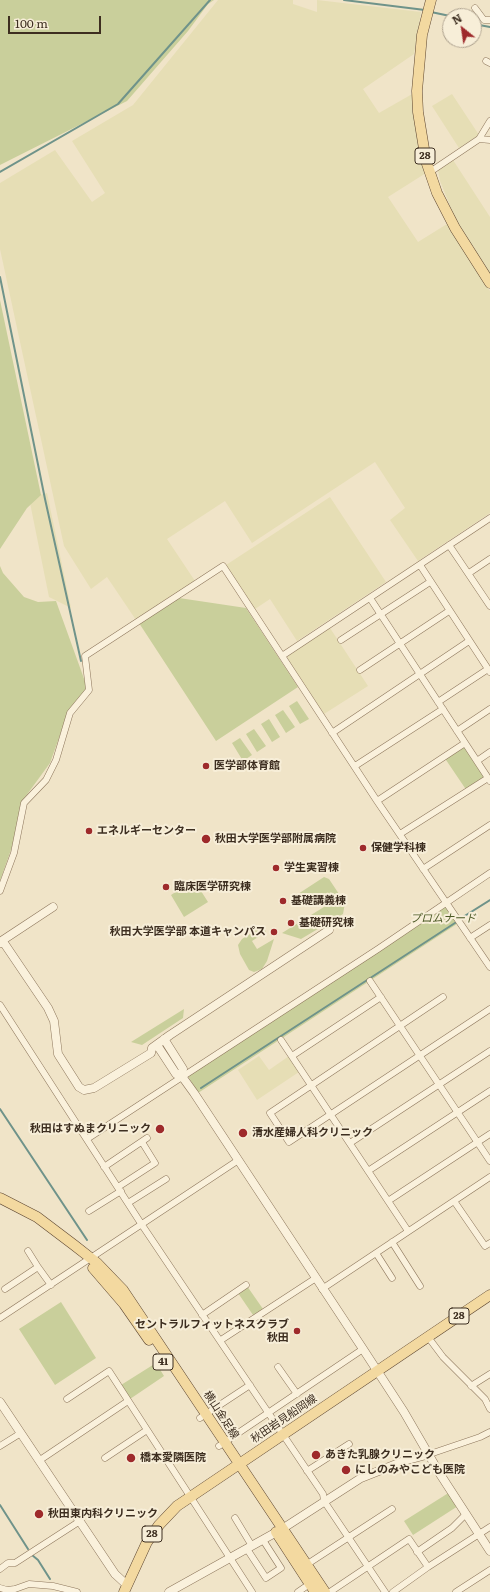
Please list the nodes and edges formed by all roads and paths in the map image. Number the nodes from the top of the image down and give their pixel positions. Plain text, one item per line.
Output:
1 (429, 7) edge
2 (490, 121) edge
3 (479, 139) junction
4 (490, 140) edge
5 (430, 172) junction
6 (490, 283) edge
7 (490, 518) edge
8 (449, 545) junction
9 (490, 559) edge
10 (420, 565) junction
11 (469, 573) junction
12 (430, 582) junction
13 (370, 598) junction
14 (489, 602) edge
15 (449, 611) junction
16 (381, 615) junction
17 (341, 640) dead end
18 (470, 641) junction
19 (400, 644) junction
20 (282, 656) junction
21 (360, 670) dead end
22 (489, 671) edge
23 (420, 675) junction
24 (438, 702) junction
25 (443, 709) junction
26 (490, 709) edge
27 (457, 731) junction
28 (332, 733) junction
29 (465, 743) junction
30 (490, 752) edge
31 (477, 761) junction
32 (355, 766) junction
33 (489, 779) edge
34 (378, 801) junction
35 (490, 825) edge
36 (400, 834) junction
37 (423, 869) junction
38 (490, 873) edge
39 (0, 891) edge
40 (447, 903) junction
41 (53, 907) dead end
42 (490, 925) edge
43 (329, 930) dead end
44 (470, 938) junction
45 (0, 942) edge
46 (490, 967) edge
47 (370, 981) dead end
48 (381, 997) junction
49 (443, 997) dead end
50 (0, 1005) edge
51 (490, 1009) edge
52 (400, 1026) junction
53 (164, 1039) junction
54 (281, 1040) dead end
55 (157, 1045) junction
56 (490, 1051) edge
57 (292, 1056) junction
58 (419, 1056) junction
59 (181, 1076) junction
60 (438, 1084) junction
61 (311, 1085) junction
62 (490, 1091) edge
63 (458, 1112) junction
64 (330, 1114) junction
65 (490, 1134) edge
66 (87, 1139) junction
67 (478, 1142) junction
68 (350, 1143) junction
69 (237, 1161) junction
70 (490, 1161) edge
71 (104, 1167) junction
72 (368, 1171) junction
73 (490, 1177) edge
74 (166, 1178) dead end
75 (120, 1189) junction
76 (0, 1198) edge
77 (388, 1201) junction
78 (454, 1201) junction
79 (128, 1203) junction
80 (89, 1212) dead end
81 (142, 1225) junction
82 (408, 1231) junction
83 (392, 1242) junction
84 (490, 1243) edge
85 (28, 1250) dead end
86 (376, 1253) junction
87 (89, 1258) junction
88 (38, 1267) junction
89 (316, 1278) junction
90 (392, 1278) dead end
91 (50, 1284) junction
92 (246, 1284) dead end
93 (420, 1286) dead end
94 (5, 1289) dead end
95 (322, 1289) junction
96 (490, 1295) edge
97 (202, 1315) junction
98 (0, 1318) edge
99 (428, 1337) junction
100 (220, 1340) junction
101 (363, 1349) junction
102 (278, 1367) dead end
103 (377, 1371) junction
104 (490, 1374) edge
105 (250, 1385) junction
106 (471, 1386) junction
107 (296, 1394) junction
108 (67, 1398) dead end
109 (128, 1401) junction
110 (0, 1402) edge
111 (490, 1409) edge
112 (268, 1412) junction
113 (203, 1416) junction
114 (147, 1430) junction
115 (490, 1432) edge
116 (21, 1433) junction
117 (283, 1434) junction
118 (221, 1444) junction
119 (349, 1444) dead end
120 (0, 1446) edge
121 (430, 1454) junction
122 (105, 1458) dead end
123 (40, 1460) junction
124 (236, 1466) junction
125 (307, 1471) junction
126 (191, 1496) junction
127 (324, 1501) junction
128 (392, 1509) dead end
129 (466, 1514) junction
130 (235, 1518) dead end
131 (80, 1522) junction
132 (490, 1527) edge
133 (279, 1531) junction
134 (479, 1534) junction
135 (348, 1537) junction
136 (263, 1540) junction
137 (250, 1548) junction
138 (490, 1551) edge
139 (417, 1552) junction
140 (230, 1559) junction
141 (306, 1565) junction
142 (368, 1567) junction
143 (428, 1568) junction
144 (0, 1569) edge
145 (490, 1570) edge
146 (314, 1585) edge
147 (0, 1588) edge
148 (126, 1588) edge
149 (70, 1591) edge
150 (77, 1592) edge
151 (169, 1592) edge
152 (252, 1592) edge
153 (298, 1592) edge
154 (325, 1592) edge
155 (330, 1592) edge
156 (385, 1592) edge
157 (393, 1592) edge
158 (456, 1592) edge

1 - 5 main road, 28
2 - 3 street
3 - 4 street
3 - 5 street
5 - 6 main road, 28
7 - 8 street
8 - 10 street
8 - 11 street
9 - 11 street
10 - 12 street
10 - 13 street
11 - 14 street
12 - 15 street
12 - 16 street
13 - 16 street
13 - 20 street
15 - 18 street
15 - 19 street
16 - 17 street
16 - 19 street
18 - 22 street
18 - 23 street
19 - 21 street
19 - 23 street
20 - 28 street
20 - 39 street
22 - 24 street
23 - 24 street
23 - 28 street
24 - 25 street
25 - 27 street
25 - 32 street
26 - 27 street
27 - 29 street
28 - 32 street
29 - 31 street
29 - 34 street
30 - 31 street
31 - 33 street
32 - 34 street
33 - 36 street
34 - 36 street
35 - 37 street
36 - 37 street
37 - 40 street
38 - 40 street
40 - 44 street
40 - 59 street
41 - 45 street
42 - 44 street
43 - 53 street
44 - 46 street
45 - 55 street
47 - 48 street
48 - 52 street
48 - 57 street
49 - 52 street
50 - 66 street
51 - 58 street
52 - 58 street
52 - 61 street
53 - 55 street
53 - 59 street
54 - 57 street
55 - 59 street
56 - 60 street
57 - 61 street
58 - 60 street
58 - 64 street
59 - 66 street
59 - 69 street
60 - 63 street
60 - 68 street
61 - 64 street
61 - 64 street
62 - 63 street
63 - 67 street
63 - 72 street
64 - 68 street
65 - 67 street
66 - 71 street
67 - 70 street
67 - 77 street
68 - 72 street
69 - 81 street
69 - 89 street
71 - 75 street
71 - 75 street
72 - 77 street
73 - 78 street
74 - 79 street
75 - 79 street
75 - 80 street
76 - 87 main road, 横山金足線 / 41
77 - 82 street
78 - 82 street
78 - 84 street
79 - 81 street
81 - 87 street
81 - 97 street
82 - 83 street
83 - 86 street
83 - 93 street
85 - 88 street
86 - 90 street
86 - 95 street
87 - 91 street
87 - 113 main road, 横山金足線 / 41
88 - 91 street
88 - 94 street
89 - 95 street
89 - 100 street
91 - 98 street
92 - 97 street
95 - 101 street
96 - 99 main road, 秋田岩見船岡線 / 28
97 - 100 street
99 - 103 main road, 秋田岩見船岡線 / 28
99 - 106 street
100 - 105 street
101 - 103 street
101 - 107 street
102 - 107 street
103 - 117 main road, 秋田岩見船岡線 / 28
103 - 121 street
104 - 106 street
105 - 112 street
105 - 113 street
106 - 111 street
107 - 112 street
108 - 109 street
109 - 114 street
109 - 123 street
110 - 116 street
112 - 117 street
112 - 118 street
113 - 118 main road, 横山金足線 / 41
114 - 122 street
114 - 126 street
115 - 121 street
116 - 120 street
116 - 123 street
117 - 124 main road, 秋田岩見船岡線 / 28
117 - 125 street
118 - 124 main road, 横山金足線 / 41
119 - 125 street
121 - 127 street
121 - 129 street
123 - 131 street
124 - 126 main road, 秋田岩見船岡線 / 28
124 - 133 main road, 横山金足線 / 41
125 - 127 street
126 - 140 street
126 - 148 main road, 秋田岩見船岡線 / 28
127 - 133 street
127 - 135 street
128 - 135 street
129 - 134 street
129 - 139 street
130 - 137 street
131 - 144 street
131 - 148 street
132 - 134 street
133 - 136 street
133 - 141 main road, 横山金足線 / 41
133 - 146 main road, 横山金足線 / 41
134 - 138 street
134 - 143 street
135 - 141 street
135 - 142 street
136 - 137 street
136 - 137 street
137 - 140 street
139 - 142 street
139 - 143 street
140 - 151 street
140 - 152 street
141 - 146 main road, 横山金足線 / 41
142 - 155 street
142 - 156 street
143 - 157 street
145 - 158 street
146 - 153 street
146 - 154 main road, 横山金足線 / 41
147 - 149 street
149 - 150 street

